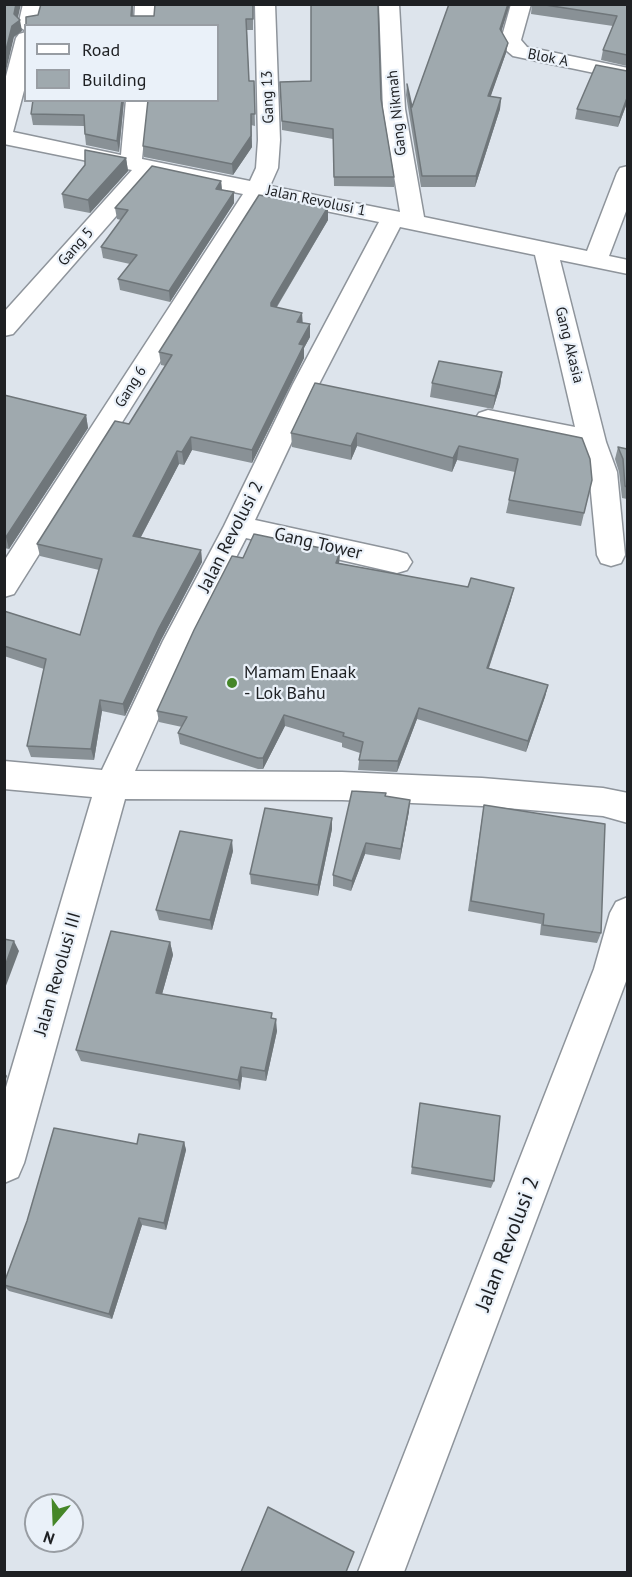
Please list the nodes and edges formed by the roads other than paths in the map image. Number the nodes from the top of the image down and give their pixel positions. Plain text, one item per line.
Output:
1 (33, 4) edge
2 (145, 4) edge
3 (266, 4) edge
4 (389, 4) edge
5 (521, 4) edge
6 (28, 24) edge
7 (144, 24) edge
8 (24, 46) edge
9 (627, 74) edge
10 (137, 102) edge
11 (4, 129) edge
12 (4, 137) edge
13 (140, 164) junction
14 (627, 173) edge
15 (258, 189) junction
16 (403, 219) junction
17 (546, 250) junction
18 (596, 260) junction
19 (627, 267) edge
20 (4, 328) edge
21 (466, 415) edge
22 (592, 440) junction
23 (238, 526) junction
24 (611, 555) dead end
25 (397, 562) dead end
26 (4, 586) edge
27 (4, 775) edge
28 (112, 785) junction
29 (627, 809) edge
30 (627, 914) edge
31 (4, 1163) edge
32 (381, 1572) edge

1 - 6 street
2 - 7 street
3 - 15 street, Gang 13
4 - 16 street, Gang Nikmah
5 - 9 street, Blok A
8 - 11 street
10 - 13 street
12 - 13 street, Jalan Revolusi 1
13 - 15 street, Jalan Revolusi 1
13 - 20 street, Gang 5
14 - 18 street
15 - 16 street, Jalan Revolusi 1
15 - 26 street, Gang 6
16 - 17 street, Jalan Revolusi 1
16 - 23 street, Jalan Revolusi 2
17 - 18 street, Jalan Revolusi 1
17 - 22 street, Gang Akasia
18 - 19 street, Jalan Revolusi 1
21 - 22 street
22 - 24 street, Gang Akasia
23 - 25 street, Gang Tower
23 - 28 street, Jalan Revolusi 2
27 - 28 street
28 - 29 street
28 - 31 street, Jalan Revolusi III
30 - 32 street, Jalan Revolusi 2

